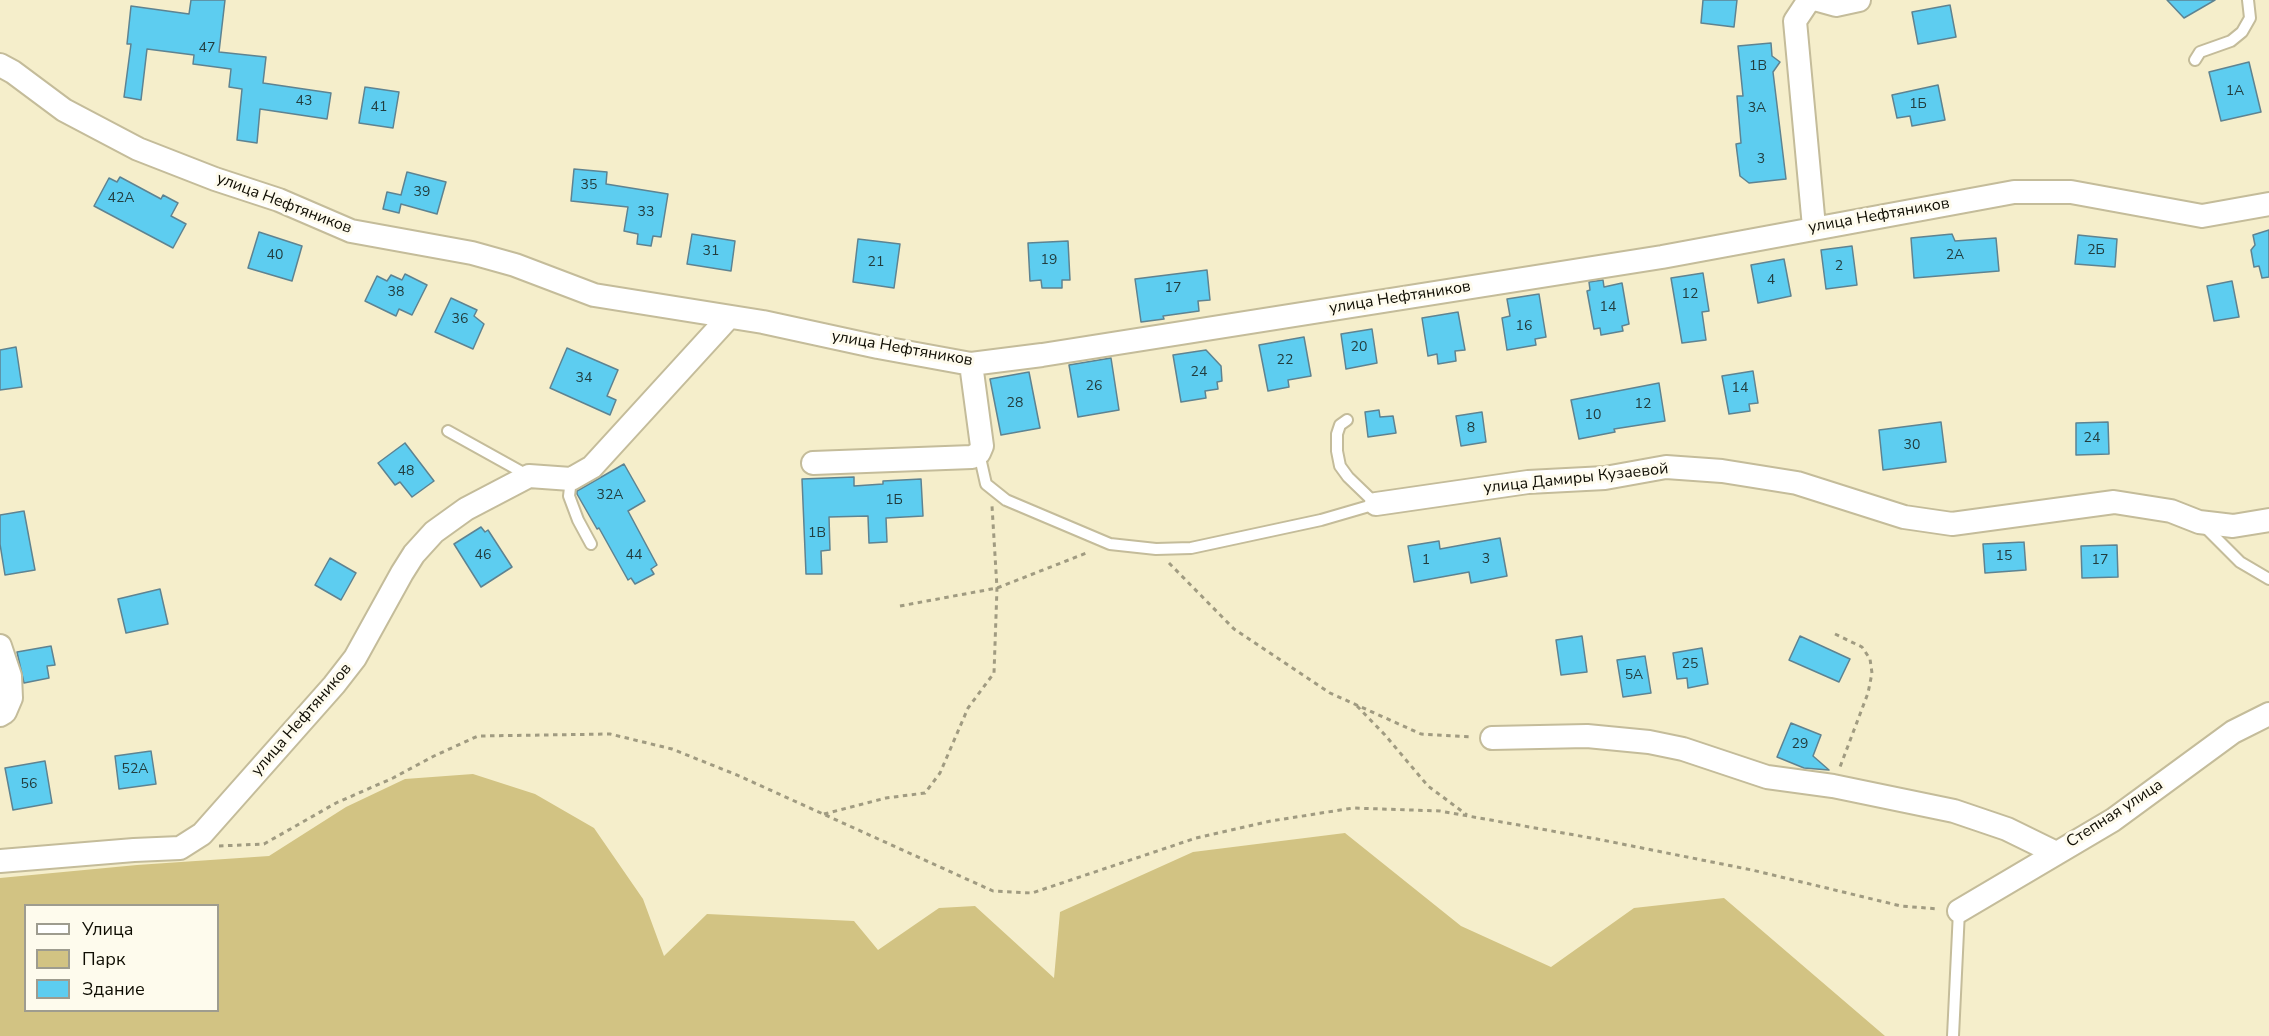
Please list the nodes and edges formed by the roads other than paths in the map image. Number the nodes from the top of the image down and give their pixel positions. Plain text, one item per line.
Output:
1 (1809, 0) edge
2 (1818, 0) edge
3 (1859, 0) edge
4 (2248, 0) edge
5 (2195, 60) dead end
6 (0, 65) edge
7 (2269, 204) edge
8 (1814, 227) junction
9 (729, 317) junction
10 (971, 364) junction
11 (1347, 420) dead end
12 (448, 432) dead end
13 (979, 453) junction
14 (813, 463) dead end
15 (529, 476) junction
16 (571, 479) junction
17 (1376, 504) junction
18 (2269, 520) edge
19 (2199, 522) junction
20 (591, 544) dead end
21 (2269, 579) edge
22 (0, 646) edge
23 (2, 714) edge
24 (2269, 714) edge
25 (1492, 738) road end
26 (2056, 853) junction
27 (0, 861) edge
28 (1959, 911) joint
29 (1953, 1036) edge

1 - 8 street
2 - 3 street
4 - 5 lane
6 - 9 street, улица Нефтяников
7 - 8 street, улица Нефтяников
8 - 10 street, улица Нефтяников
9 - 10 street, улица Нефтяников
9 - 16 street
10 - 13 street
11 - 17 lane
12 - 15 lane
13 - 14 street
13 - 17 lane
15 - 16 street
15 - 27 street, улица Нефтяников
16 - 20 lane
17 - 19 street, улица Дамиры Кузаевой
18 - 19 street, улица Дамиры Кузаевой
19 - 21 lane
22 - 23 street
24 - 26 street, Степная улица
25 - 26 street
26 - 28 street, Степная улица
28 - 29 lane

